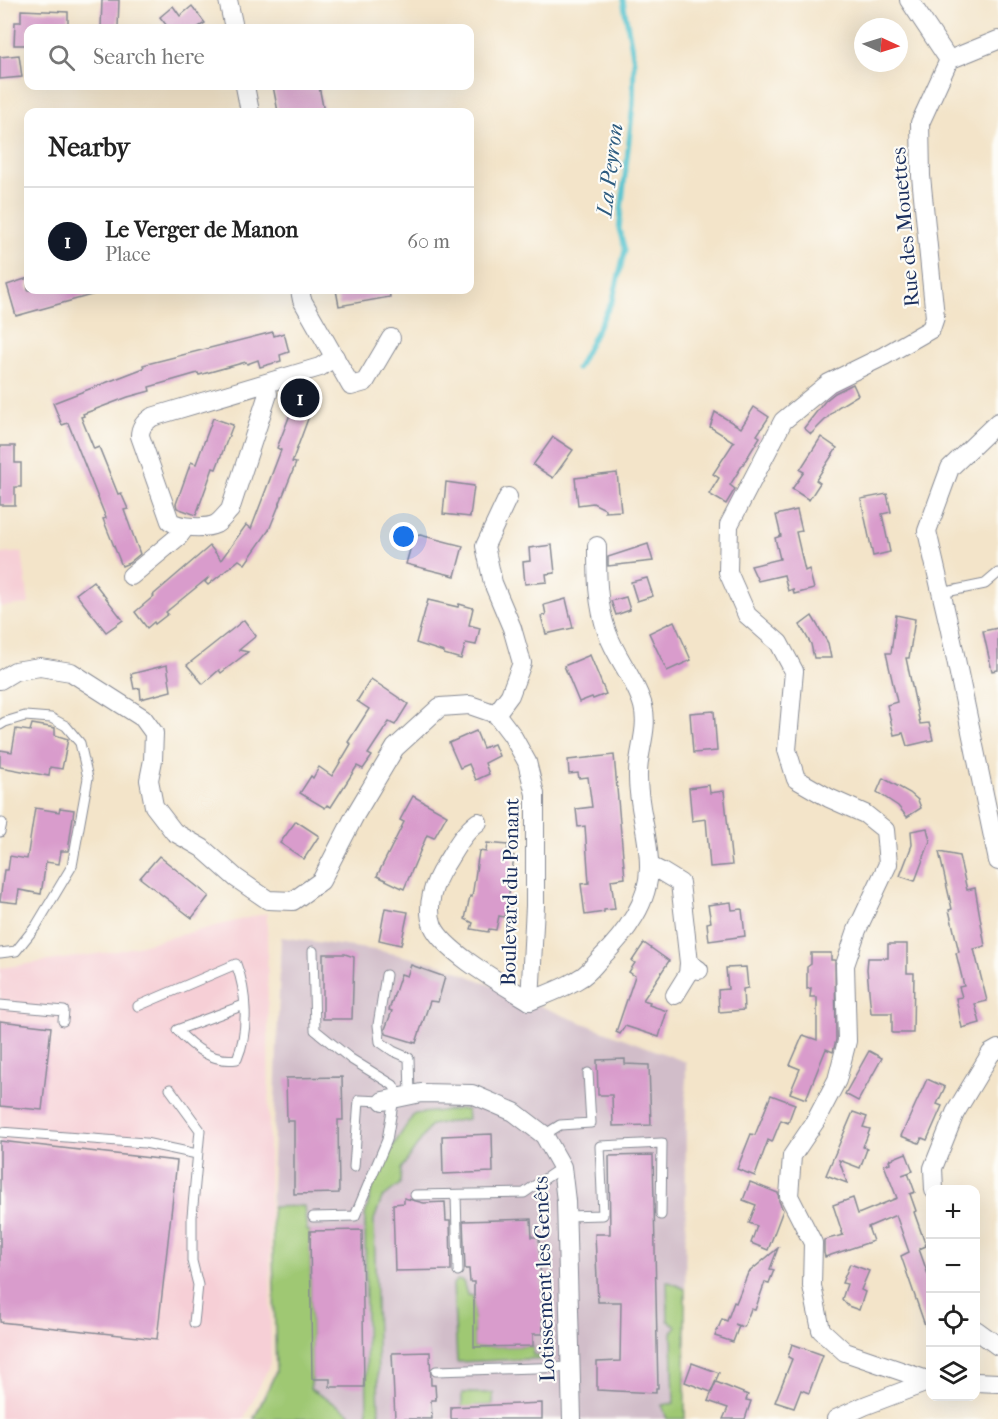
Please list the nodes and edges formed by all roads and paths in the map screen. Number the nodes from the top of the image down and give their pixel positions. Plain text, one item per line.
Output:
1 (228, 0) edge
2 (909, 0) edge
3 (233, 24) edge
4 (998, 40) edge
5 (949, 60) junction
6 (246, 90) edge
7 (249, 108) edge
8 (301, 294) edge
9 (391, 338) dead end
10 (335, 357) junction
11 (266, 383) junction
12 (998, 422) edge
13 (508, 497) dead end
14 (185, 528) junction
15 (597, 546) dead end
16 (998, 573) edge
17 (131, 576) dead end
18 (941, 593) junction
19 (0, 680) edge
20 (496, 714) junction
21 (0, 725) edge
22 (478, 822) dead end
23 (998, 861) edge
24 (650, 866) junction
25 (314, 951) dead end
26 (0, 953) edge
27 (386, 975) dead end
28 (675, 995) dead end
29 (530, 1001) junction
30 (0, 1005) edge
31 (244, 1005) junction
32 (138, 1006) dead end
33 (63, 1021) dead end
34 (998, 1048) edge
35 (588, 1073) dead end
36 (170, 1089) dead end
37 (397, 1098) junction
38 (0, 1132) edge
39 (544, 1135) junction
40 (197, 1154) junction
41 (354, 1167) dead end
42 (562, 1167) junction
43 (934, 1185) edge
44 (456, 1195) junction
45 (415, 1196) dead end
46 (661, 1215) dead end
47 (567, 1216) junction
48 (313, 1217) dead end
49 (458, 1271) dead end
50 (194, 1323) dead end
51 (980, 1333) edge
52 (998, 1346) edge
53 (570, 1367) junction
54 (436, 1371) dead end
55 (926, 1380) edge
56 (980, 1382) edge
57 (926, 1383) edge
58 (998, 1383) edge
59 (572, 1419) edge
60 (836, 1419) edge

1 - 3 street
2 - 5 street
4 - 5 street
5 - 55 street, Rue des Mouettes
6 - 7 street
8 - 10 street
9 - 10 street
10 - 11 street
11 - 14 street
11 - 14 street
12 - 18 street
13 - 20 street
14 - 17 street
15 - 24 street, Boulevard du Ponant
16 - 18 lane
18 - 23 street
19 - 20 street
20 - 29 street, Boulevard du Ponant
21 - 26 lane
22 - 29 street
24 - 28 street
24 - 29 street, Boulevard du Ponant
25 - 37 lane
27 - 37 lane
30 - 33 lane
31 - 31 lane
31 - 32 lane
34 - 43 street
35 - 39 lane
36 - 40 lane
37 - 39 street, Lotissement les Genêts
37 - 41 lane
37 - 48 lane
38 - 40 lane
39 - 42 street, Lotissement les Genêts
40 - 50 lane
42 - 44 lane
42 - 47 street, Lotissement les Genêts
44 - 45 lane
44 - 49 lane
46 - 47 lane
47 - 53 street, Lotissement les Genêts
51 - 52 street
53 - 54 lane
53 - 59 street, Lotissement les Genêts
56 - 58 street
57 - 60 street

